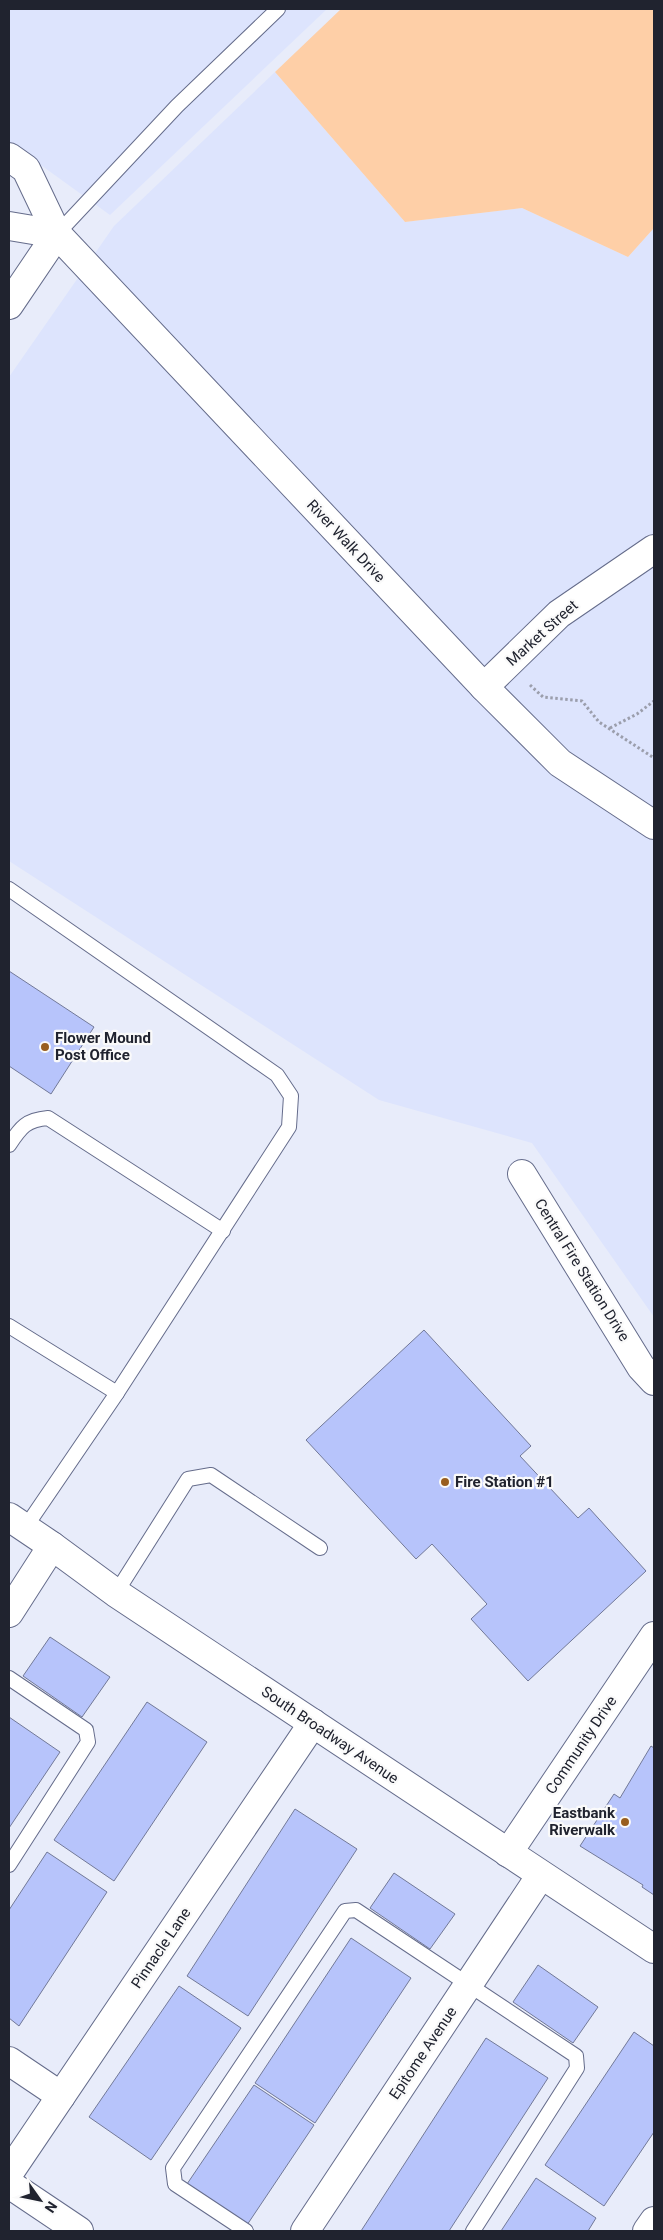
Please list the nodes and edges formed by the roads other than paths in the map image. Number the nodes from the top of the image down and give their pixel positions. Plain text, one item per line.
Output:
1 (278, 9) edge
2 (9, 157) edge
3 (9, 226) edge
4 (57, 234) junction
5 (9, 305) edge
6 (654, 549) edge
7 (484, 687) junction
8 (654, 825) edge
9 (9, 889) edge
10 (9, 1145) edge
11 (522, 1174) dead end
12 (223, 1231) junction
13 (9, 1326) edge
14 (650, 1371) edge
15 (117, 1393) junction
16 (17, 1523) edge
17 (52, 1546) junction
18 (320, 1548) dead end
19 (116, 1594) junction
20 (9, 1612) edge
21 (654, 1636) edge
22 (9, 1678) edge
23 (313, 1723) junction
24 (508, 1853) junction
25 (9, 1864) edge
26 (541, 1875) junction
27 (654, 1950) edge
28 (468, 1985) junction
29 (9, 2062) edge
30 (61, 2096) junction
31 (9, 2173) edge
32 (9, 2184) edge
33 (654, 2221) edge
34 (79, 2231) edge
35 (246, 2231) edge
36 (305, 2231) edge
37 (473, 2231) edge
38 (647, 2231) edge

1 - 4 lane
2 - 4 street, River Walk Drive
3 - 4 street
4 - 5 street
4 - 7 street, River Walk Drive
6 - 7 street, Market Street
7 - 8 street, River Walk Drive
9 - 12 lane
10 - 12 lane
11 - 14 street, Central Fire Station Drive
12 - 15 lane
13 - 15 lane
15 - 16 lane
16 - 17 street, South Broadway Avenue
17 - 19 street, South Broadway Avenue
17 - 20 street
18 - 19 lane
19 - 23 street, South Broadway Avenue
21 - 24 street, Community Drive
22 - 25 lane
23 - 24 street, South Broadway Avenue
23 - 30 street, Pinnacle Lane
24 - 26 street, South Broadway Avenue
26 - 27 street, South Broadway Avenue
26 - 28 street, Epitome Avenue
28 - 35 lane
28 - 36 street, Epitome Avenue
28 - 37 lane
29 - 30 street
30 - 31 street, Pinnacle Lane
32 - 34 street
33 - 38 street

